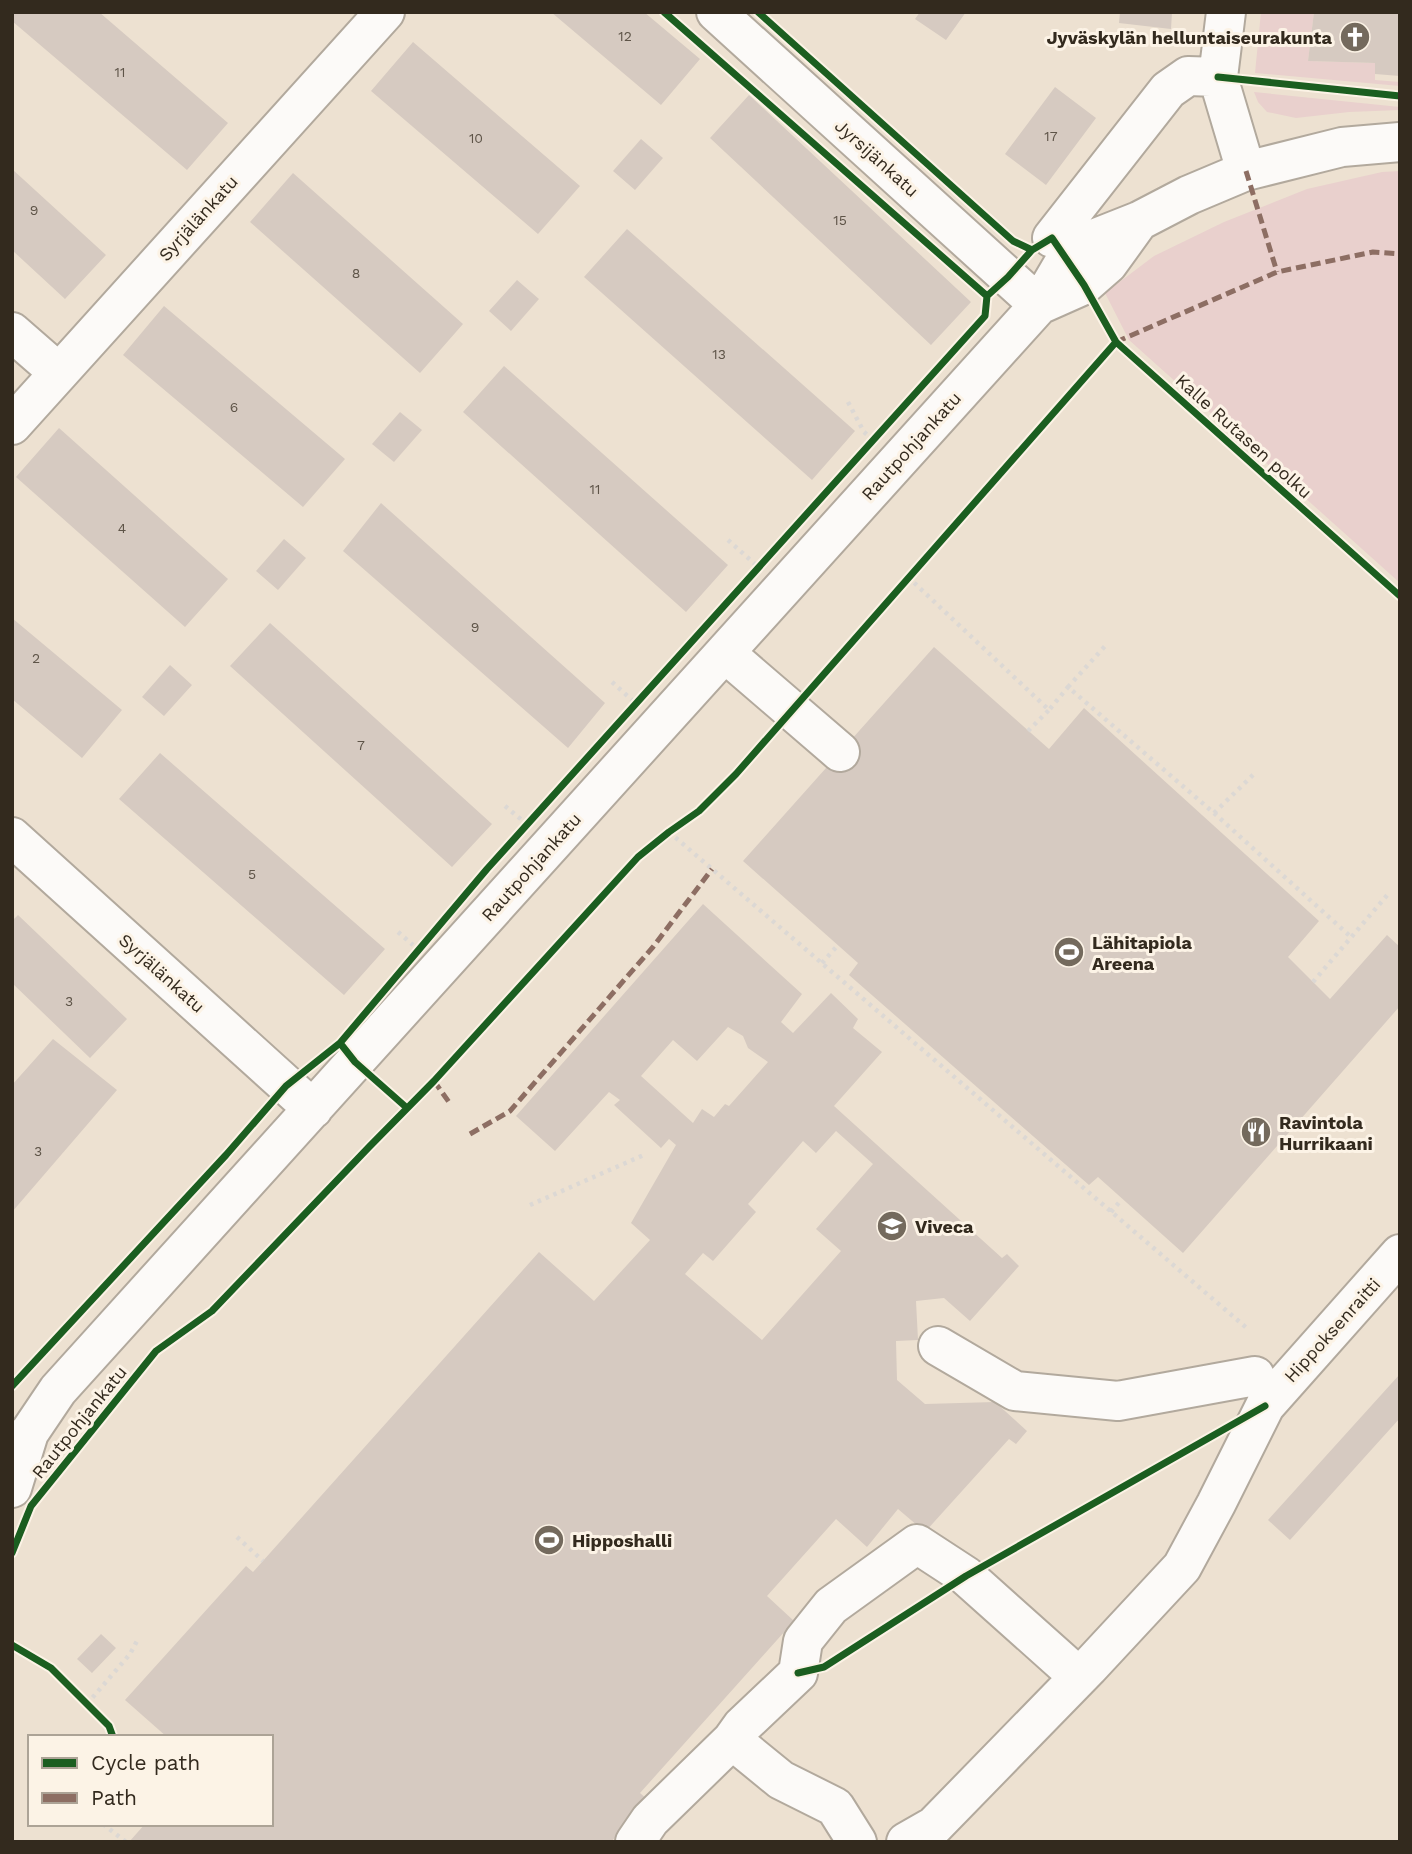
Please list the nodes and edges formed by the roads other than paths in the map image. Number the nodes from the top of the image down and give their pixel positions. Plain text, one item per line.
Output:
1 (385, 12) edge
2 (1226, 12) edge
3 (734, 18) edge
4 (1218, 77) junction
5 (1400, 142) edge
6 (1246, 171) junction
7 (1139, 221) junction
8 (1052, 238) dead end
9 (1039, 305) junction
10 (12, 332) edge
11 (59, 373) junction
12 (12, 425) edge
13 (724, 653) junction
14 (840, 752) dead end
15 (12, 837) edge
16 (313, 1109) junction
17 (1400, 1254) edge
18 (938, 1346) dead end
19 (1260, 1391) junction
20 (20, 1440) edge
21 (29, 1497) edge
22 (1079, 1677) junction
23 (732, 1740) junction
24 (635, 1842) edge
25 (857, 1842) edge
26 (906, 1842) edge

1 - 11 street, Syrjälänkatu
2 - 4 street
3 - 9 street, Jyrsijänkatu
4 - 6 street
4 - 8 street
5 - 6 street, Rautpohjankatu
6 - 7 street, Rautpohjankatu
7 - 9 street, Rautpohjankatu
7 - 9 street, Rautpohjankatu
9 - 13 street, Rautpohjankatu
10 - 11 street
11 - 12 street, Syrjälänkatu
13 - 14 street
13 - 16 street, Rautpohjankatu
15 - 16 street, Syrjälänkatu
16 - 20 street, Rautpohjankatu
17 - 19 street, Hippoksenraitti
18 - 19 street
19 - 22 street, Hippoksenraitti
20 - 21 street, Rautpohjankatu
22 - 23 street
22 - 26 street, Hippoksenraitti
23 - 24 street
23 - 25 street

